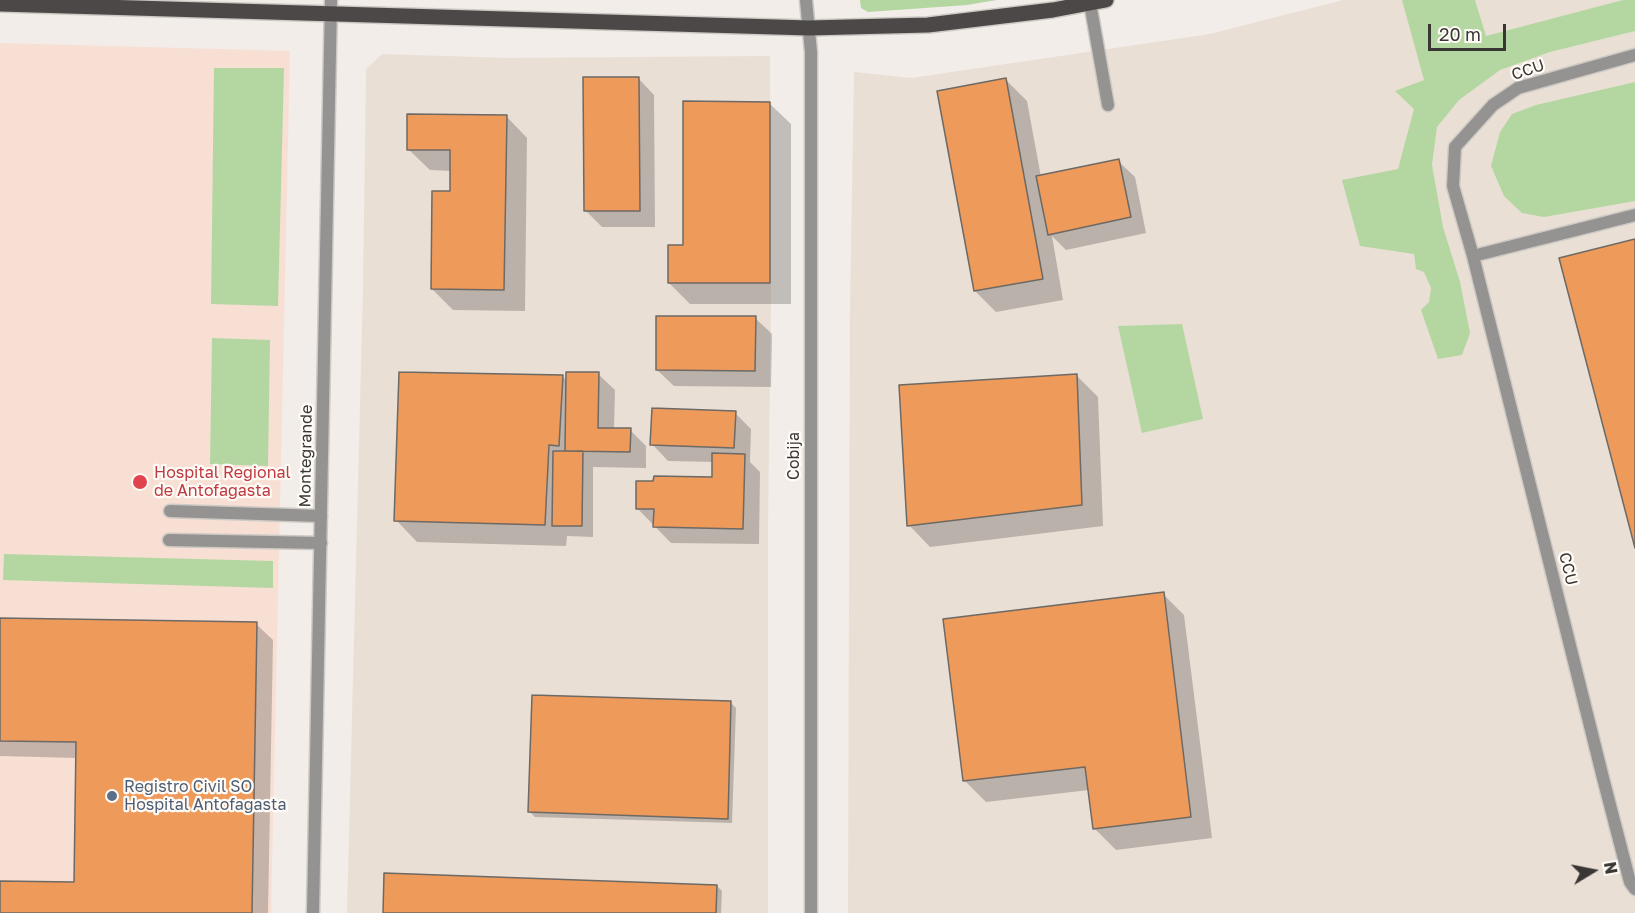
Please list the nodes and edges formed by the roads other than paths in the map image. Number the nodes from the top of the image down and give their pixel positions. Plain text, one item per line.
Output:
1 (806, 0) edge
2 (1106, 0) edge
3 (1090, 3) junction
4 (0, 4) edge
5 (331, 7) edge
6 (809, 28) junction
7 (1635, 55) edge
8 (1108, 105) dead end
9 (1635, 215) edge
10 (1473, 256) junction
11 (170, 511) dead end
12 (321, 516) junction
13 (170, 540) dead end
14 (321, 543) junction
15 (1635, 888) edge
16 (313, 913) edge
17 (811, 913) edge

1 - 6 street, Cobija
2 - 3 main road
3 - 6 main road
3 - 8 street
4 - 5 main road
5 - 6 main road
5 - 12 street, Montegrande
6 - 17 street, Cobija
7 - 10 street, CCU
9 - 10 street
10 - 15 street, CCU
11 - 12 street
12 - 14 street, Montegrande
13 - 14 street
14 - 16 street, Montegrande

